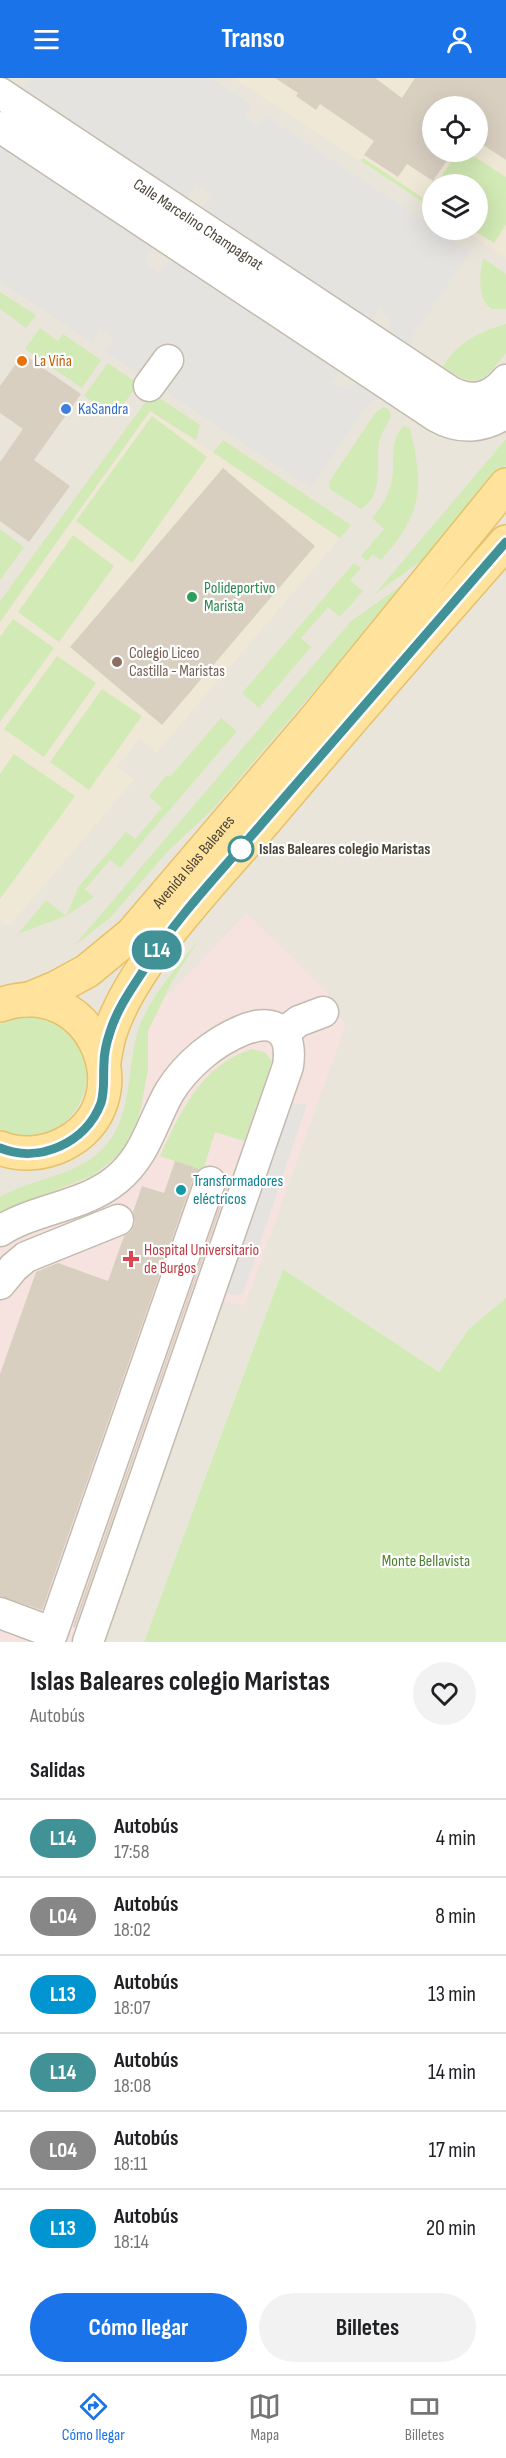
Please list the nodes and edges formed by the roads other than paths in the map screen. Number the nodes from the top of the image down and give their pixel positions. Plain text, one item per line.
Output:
1 (0, 93) edge
2 (0, 127) edge
3 (168, 360) dead end
4 (388, 368) junction
5 (506, 380) edge
6 (149, 386) dead end
7 (494, 405) edge
8 (506, 485) edge
9 (506, 509) edge
10 (506, 516) edge
11 (506, 542) edge
12 (326, 728) junction
13 (13, 1003) edge
14 (323, 1012) dead end
15 (283, 1032) junction
16 (104, 1061) junction
17 (0, 1148) edge
18 (34, 1153) junction
19 (0, 1167) edge
20 (210, 1182) dead end
21 (118, 1220) dead end
22 (0, 1231) edge
23 (0, 1284) edge
24 (0, 1613) edge
25 (88, 1642) edge

1 - 4 street, Calle Marcelino Champagnat
2 - 4 street, Calle Marcelino Champagnat
3 - 6 street
4 - 7 street, Calle Marcelino Champagnat
4 - 7 street, Calle Marcelino Champagnat
5 - 7 street
8 - 12 main road, Avenida Islas Baleares
9 - 12 main road, Avenida Islas Baleares
10 - 12 main road, Avenida Islas Baleares
11 - 12 main road, Avenida Islas Baleares
12 - 13 main road, Avenida Islas Baleares
12 - 16 main road, Avenida Islas Baleares
13 - 16 main road
14 - 15 street
15 - 22 street
15 - 25 street
16 - 18 main road, Avenida Islas Baleares
17 - 18 main road
18 - 19 main road
20 - 24 street
21 - 23 street

